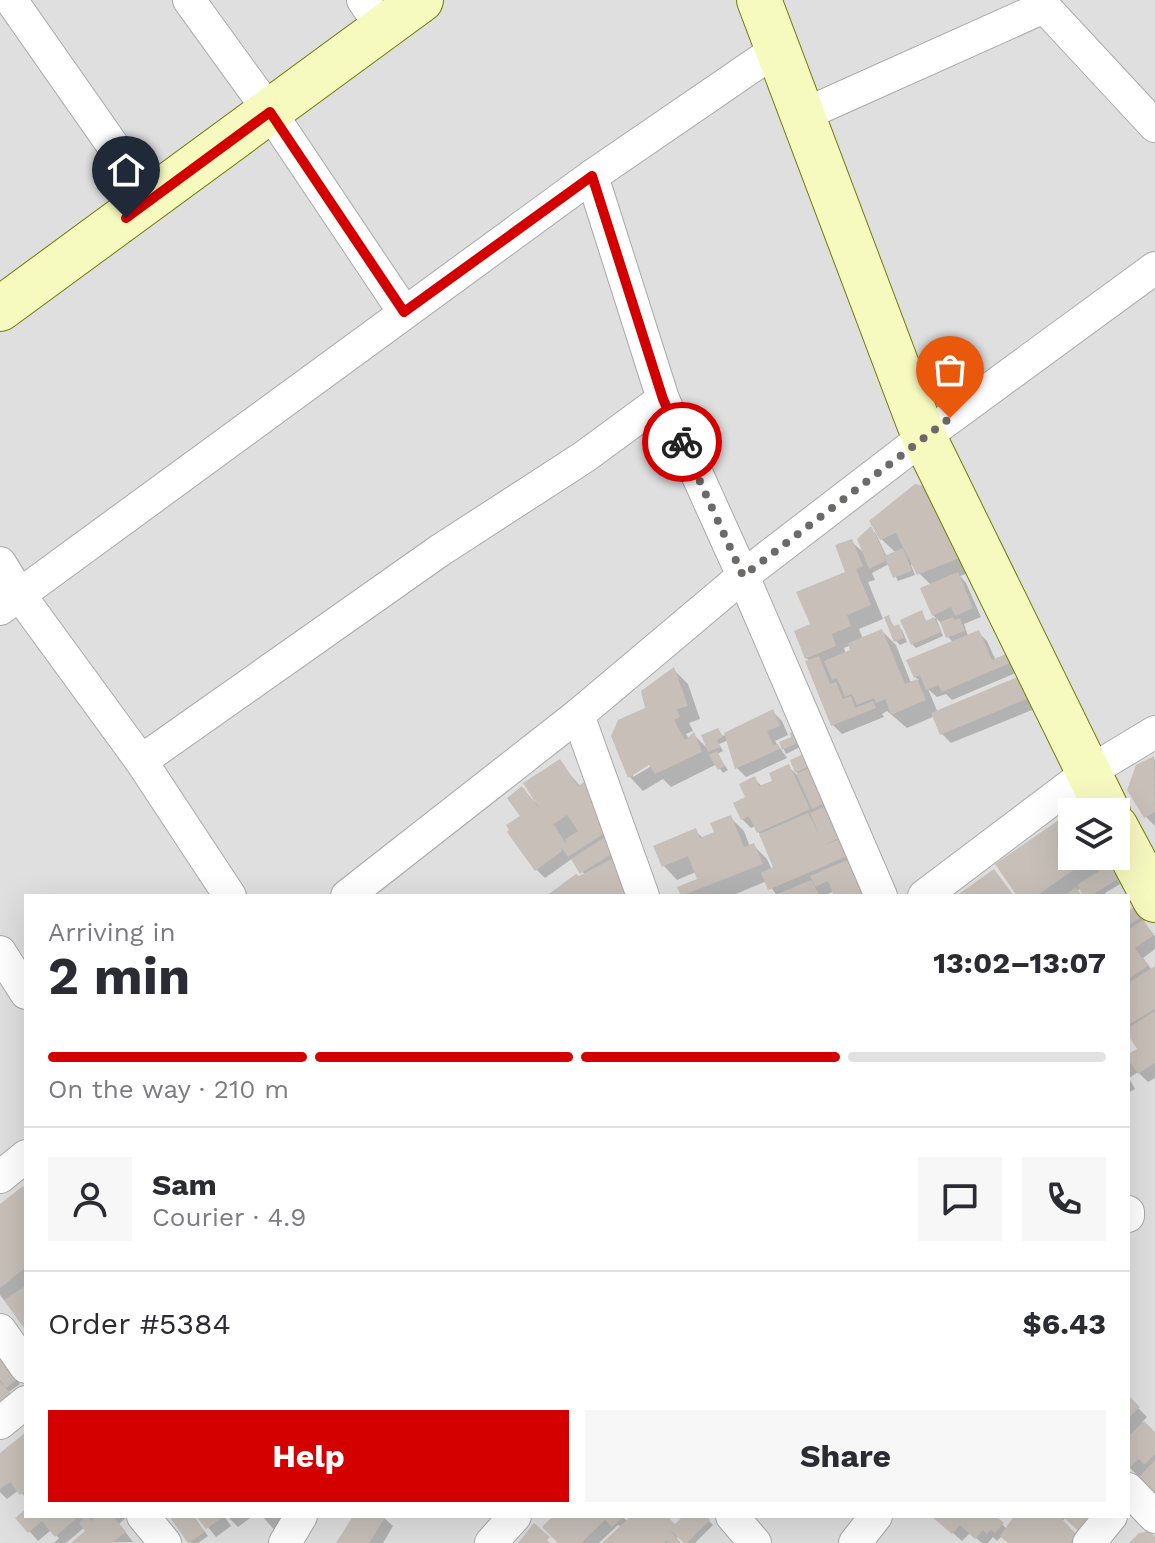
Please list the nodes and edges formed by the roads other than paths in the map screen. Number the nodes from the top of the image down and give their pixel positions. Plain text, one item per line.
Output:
1 (11, 0) edge
2 (189, 0) edge
3 (421, 0) edge
4 (759, 0) edge
5 (1041, 4) edge
6 (372, 14) edge
7 (776, 50) junction
8 (270, 112) junction
9 (803, 115) junction
10 (1153, 120) edge
11 (592, 176) junction
12 (151, 200) junction
13 (1155, 268) edge
14 (0, 309) edge
15 (404, 312) junction
16 (663, 399) junction
17 (924, 437) junction
18 (0, 563) edge
19 (743, 576) junction
20 (10, 601) edge
21 (578, 715) junction
22 (1155, 732) edge
23 (141, 761) junction
24 (1087, 773) junction
25 (1100, 798) edge
26 (1130, 853) edge
27 (229, 894) edge
28 (350, 894) edge
29 (642, 894) edge
30 (880, 894) edge
31 (927, 894) edge
32 (1155, 900) edge
33 (0, 952) edge
34 (24, 990) edge
35 (24, 1158) edge
36 (0, 1177) edge
37 (0, 1330) edge
38 (24, 1364) edge
39 (24, 1404) edge
40 (0, 1423) edge
41 (1130, 1501) edge
42 (1155, 1517) edge
43 (145, 1518) edge
44 (300, 1518) edge
45 (513, 1518) edge
46 (734, 1518) edge
47 (874, 1518) edge
48 (1109, 1518) edge
49 (165, 1543) edge
50 (285, 1543) edge
51 (491, 1543) edge
52 (755, 1543) edge
53 (855, 1543) edge
54 (1089, 1543) edge

1 - 12 street
2 - 8 street
3 - 6 street
4 - 7 street
5 - 9 street
5 - 10 street
6 - 8 street
7 - 9 street
7 - 11 street
8 - 12 street
8 - 15 street
9 - 17 street
11 - 15 street
11 - 16 street
12 - 14 street
13 - 17 street
15 - 20 street
16 - 19 street
16 - 23 street
17 - 19 street
17 - 24 street
18 - 20 street
19 - 21 street
19 - 30 street
20 - 23 street
21 - 28 street
21 - 29 street
22 - 24 street
23 - 27 street
24 - 25 street
24 - 31 street
26 - 32 street
33 - 34 street
35 - 36 street
37 - 38 street
39 - 40 street
41 - 42 street
43 - 49 street
44 - 50 street
45 - 51 street
46 - 52 street
47 - 53 street
48 - 54 street

